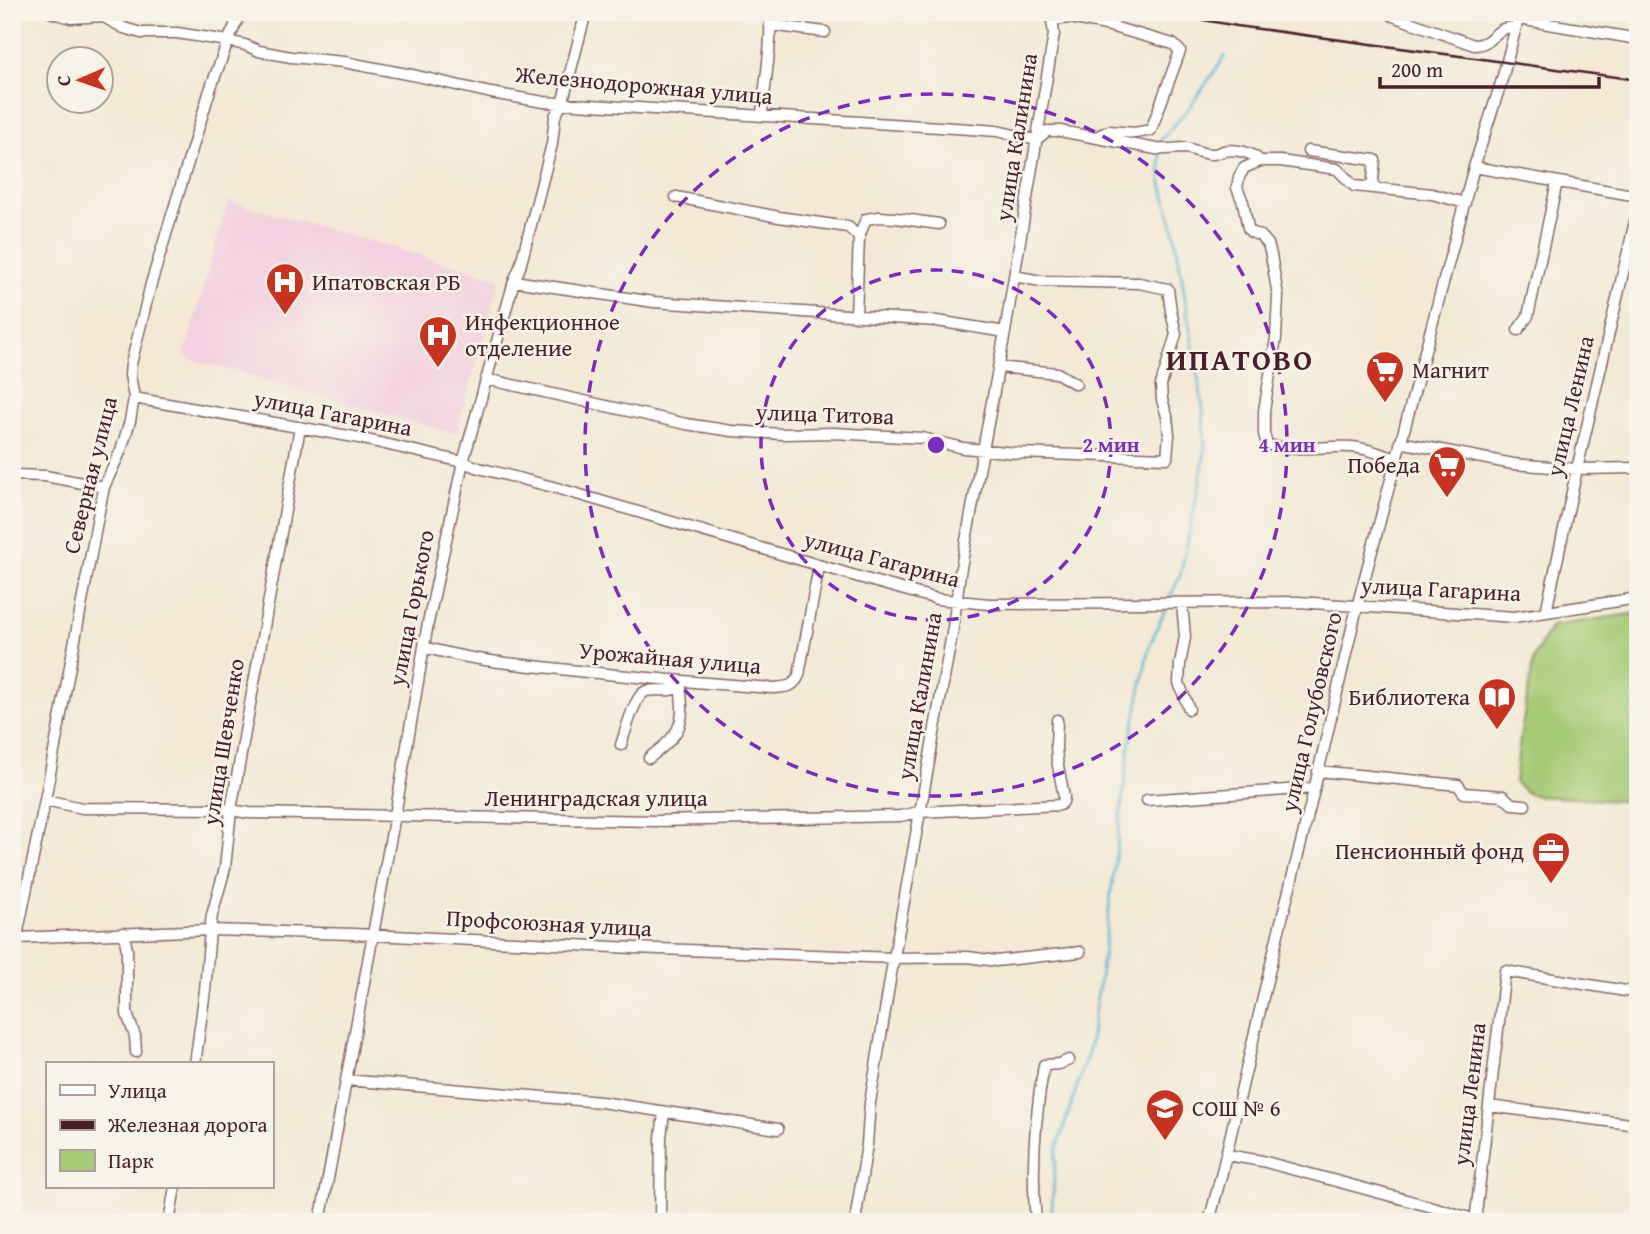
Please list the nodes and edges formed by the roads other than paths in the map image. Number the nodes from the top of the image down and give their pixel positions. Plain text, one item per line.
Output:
1 (50, 12) edge
2 (241, 12) edge
3 (586, 12) edge
4 (768, 12) edge
5 (1388, 12) edge
6 (1051, 15) edge
7 (1518, 19) edge
8 (770, 25) junction
9 (825, 32) dead end
10 (1638, 39) edge
11 (228, 41) junction
12 (562, 104) junction
13 (762, 116) junction
14 (1095, 137) junction
15 (1036, 139) junction
16 (1308, 151) dead end
17 (1339, 155) junction
18 (1260, 161) junction
19 (1474, 167) junction
20 (1337, 169) junction
21 (1557, 182) junction
22 (1372, 188) junction
23 (1638, 196) edge
24 (676, 197) dead end
25 (1465, 203) junction
26 (1638, 209) edge
27 (939, 224) dead end
28 (859, 237) junction
29 (1014, 276) junction
30 (514, 281) junction
31 (856, 316) junction
32 (1518, 330) dead end
33 (1005, 332) junction
34 (998, 367) junction
35 (486, 379) junction
36 (1076, 384) dead end
37 (134, 398) junction
38 (300, 427) junction
39 (1400, 442) junction
40 (982, 450) junction
41 (1396, 459) junction
42 (463, 462) junction
43 (1638, 468) edge
44 (1577, 469) junction
45 (12, 475) edge
46 (104, 487) junction
47 (819, 566) junction
48 (1638, 598) edge
49 (957, 602) junction
50 (1179, 603) junction
51 (1357, 607) junction
52 (1546, 612) junction
53 (424, 647) junction
54 (638, 677) junction
55 (681, 683) junction
56 (638, 699) junction
57 (1189, 709) dead end
58 (1057, 720) dead end
59 (621, 745) dead end
60 (649, 758) dead end
61 (1318, 771) junction
62 (1314, 788) junction
63 (45, 800) junction
64 (1147, 800) dead end
65 (1525, 805) dead end
66 (231, 810) junction
67 (919, 812) junction
68 (394, 817) junction
69 (210, 930) junction
70 (124, 933) junction
71 (372, 935) junction
72 (17, 938) junction
73 (1080, 951) dead end
74 (894, 958) junction
75 (12, 960) edge
76 (1638, 993) edge
77 (136, 1052) dead end
78 (1069, 1060) dead end
79 (195, 1062) edge
80 (346, 1080) junction
81 (1489, 1106) junction
82 (664, 1113) junction
83 (1638, 1125) edge
84 (778, 1129) dead end
85 (1227, 1155) junction
86 (175, 1188) edge
87 (1478, 1221) edge
88 (169, 1222) edge
89 (320, 1222) edge
90 (660, 1222) edge
91 (855, 1222) edge
92 (1036, 1222) edge
93 (1209, 1222) edge

1 - 11 street, Железнодорожная улица
2 - 11 street
3 - 12 street, улица Горького
4 - 8 street
5 - 7 street
6 - 14 street
6 - 15 street, улица Калинина
7 - 10 street
7 - 19 street, улица Голубовского
8 - 9 street
8 - 13 street
11 - 12 street, Железнодорожная улица
11 - 37 street, Северная улица
12 - 13 street, Железнодорожная улица
12 - 30 street, улица Горького
13 - 15 street, Железнодорожная улица
14 - 15 street, Железнодорожная улица
14 - 18 street, Железнодорожная улица
15 - 29 street, улица Калинина
16 - 17 street
17 - 20 street
17 - 22 street
18 - 20 street
18 - 41 street
19 - 21 street
19 - 25 street, улица Голубовского
20 - 22 street
21 - 23 street
21 - 32 street
22 - 25 street
24 - 28 street
25 - 39 street, улица Голубовского
26 - 44 street, улица Ленина
27 - 28 street
28 - 31 street
29 - 33 street, улица Калинина
29 - 40 street, улица Титова
30 - 31 street
30 - 35 street, улица Горького
31 - 33 street
33 - 34 street, улица Калинина
34 - 36 street
34 - 40 street, улица Калинина
35 - 40 street, улица Титова
35 - 42 street, улица Горького
37 - 38 street, улица Гагарина
37 - 46 street, Северная улица
38 - 42 street, улица Гагарина
38 - 66 street, улица Шевченко
39 - 41 street, улица Голубовского
39 - 44 street
40 - 49 street, улица Калинина
41 - 51 street, улица Голубовского
42 - 47 street, улица Гагарина
42 - 53 street, улица Горького
43 - 44 street
44 - 52 street, улица Ленина
45 - 46 street
46 - 63 street, Северная улица
47 - 49 street, улица Гагарина
47 - 55 street, Урожайная улица
48 - 52 street, улица Гагарина
49 - 50 street, улица Гагарина
49 - 67 street, улица Калинина
50 - 51 street, улица Гагарина
50 - 57 street
51 - 52 street, улица Гагарина
51 - 61 street, улица Голубовского
53 - 54 street, Урожайная улица
53 - 68 street, улица Горького
54 - 55 street, Урожайная улица
54 - 56 street
55 - 56 street
55 - 60 street
56 - 59 street
58 - 67 street, Ленинградская улица
61 - 62 street, улица Голубовского
61 - 65 street
62 - 64 street
62 - 85 street, улица Голубовского
63 - 66 street, Ленинградская улица
63 - 72 street, Северная улица
66 - 68 street, Ленинградская улица
66 - 69 street, улица Шевченко
67 - 68 street, Ленинградская улица
67 - 74 street, улица Калинина
68 - 71 street, улица Горького
69 - 70 street, Профсоюзная улица
69 - 71 street, Профсоюзная улица
69 - 79 street, улица Шевченко
70 - 72 street, Профсоюзная улица
70 - 77 street
71 - 74 street, Профсоюзная улица
71 - 80 street, улица Горького
72 - 75 street, Северная улица
73 - 74 street, Профсоюзная улица
74 - 91 street, улица Калинина
76 - 81 street, улица Ленина
78 - 92 street
80 - 82 street
80 - 89 street, улица Горького
81 - 83 street
81 - 87 street, улица Ленина
82 - 84 street
82 - 90 street
85 - 87 street
85 - 93 street, улица Голубовского
86 - 88 street

